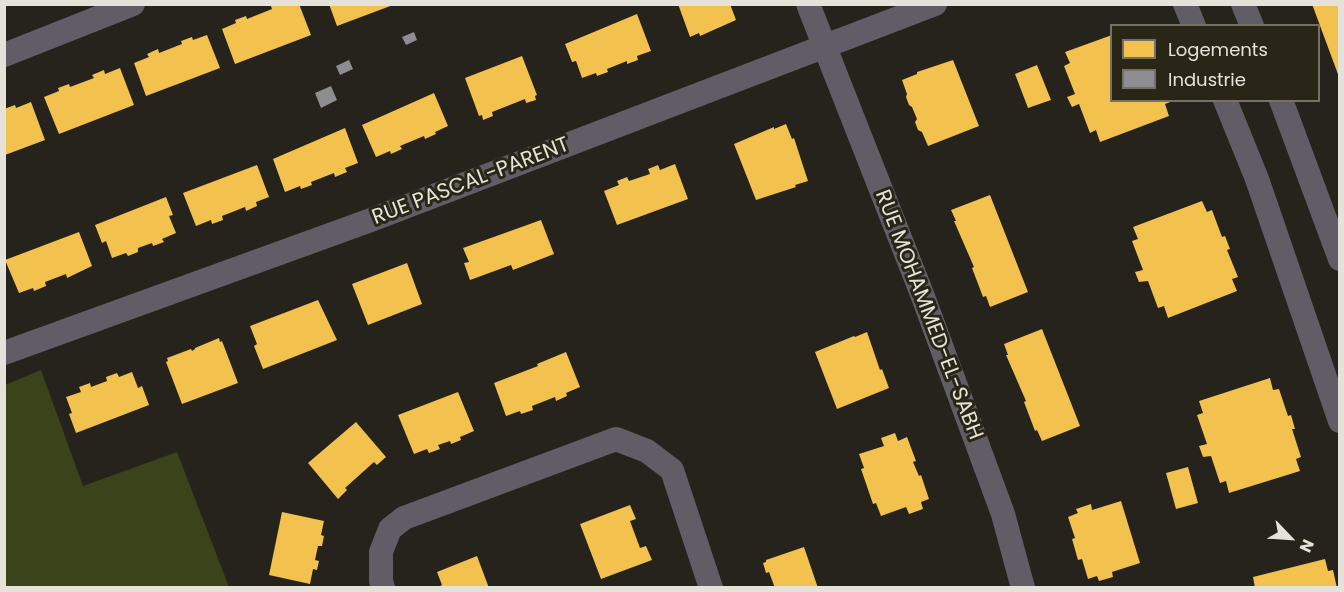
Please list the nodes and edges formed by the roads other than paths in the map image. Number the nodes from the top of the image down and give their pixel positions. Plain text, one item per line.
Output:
1 (133, 4) edge
2 (808, 4) edge
3 (935, 4) edge
4 (1185, 4) edge
5 (1244, 4) edge
6 (1193, 24) edge
7 (1251, 24) edge
8 (825, 46) junction
9 (4, 55) edge
10 (1226, 102) edge
11 (1282, 102) edge
12 (1340, 259) edge
13 (4, 353) edge
14 (1340, 421) edge
15 (383, 588) edge
16 (711, 588) edge
17 (1023, 588) edge

1 - 9 street
2 - 8 street, RUE MOHAMMED-EL-SABH
3 - 8 street, RUE PASCAL-PARENT
4 - 6 street
5 - 7 street
8 - 13 street, RUE PASCAL-PARENT
8 - 17 street, RUE MOHAMMED-EL-SABH
10 - 14 street
11 - 12 street
15 - 16 street

